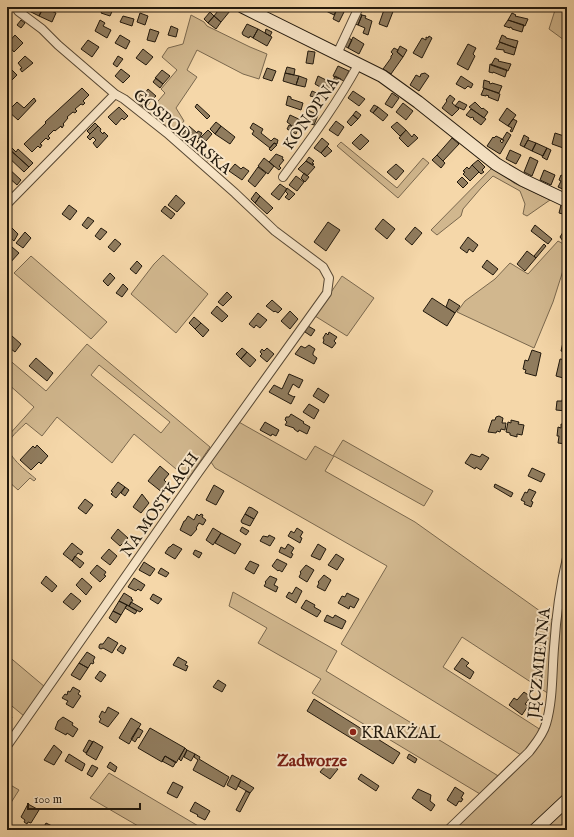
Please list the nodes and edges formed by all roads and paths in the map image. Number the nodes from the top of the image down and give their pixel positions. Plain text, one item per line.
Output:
1 (18, 7) edge
2 (243, 7) edge
3 (359, 7) edge
4 (337, 54) junction
5 (358, 65) junction
6 (115, 94) junction
7 (283, 176) dead end
8 (567, 201) edge
9 (7, 204) edge
10 (329, 278) joint
11 (567, 558) edge
12 (7, 746) edge
13 (567, 800) edge
14 (448, 830) edge
15 (535, 830) edge

1 - 6 street, GOSPODARSKA
2 - 4 street
3 - 4 street
4 - 5 street
5 - 7 street, KONOPNA
5 - 8 street
6 - 9 street
6 - 10 street, GOSPODARSKA
10 - 12 street, NA MOSTKACH
11 - 14 street, JĘCZMIENNA
13 - 15 street

